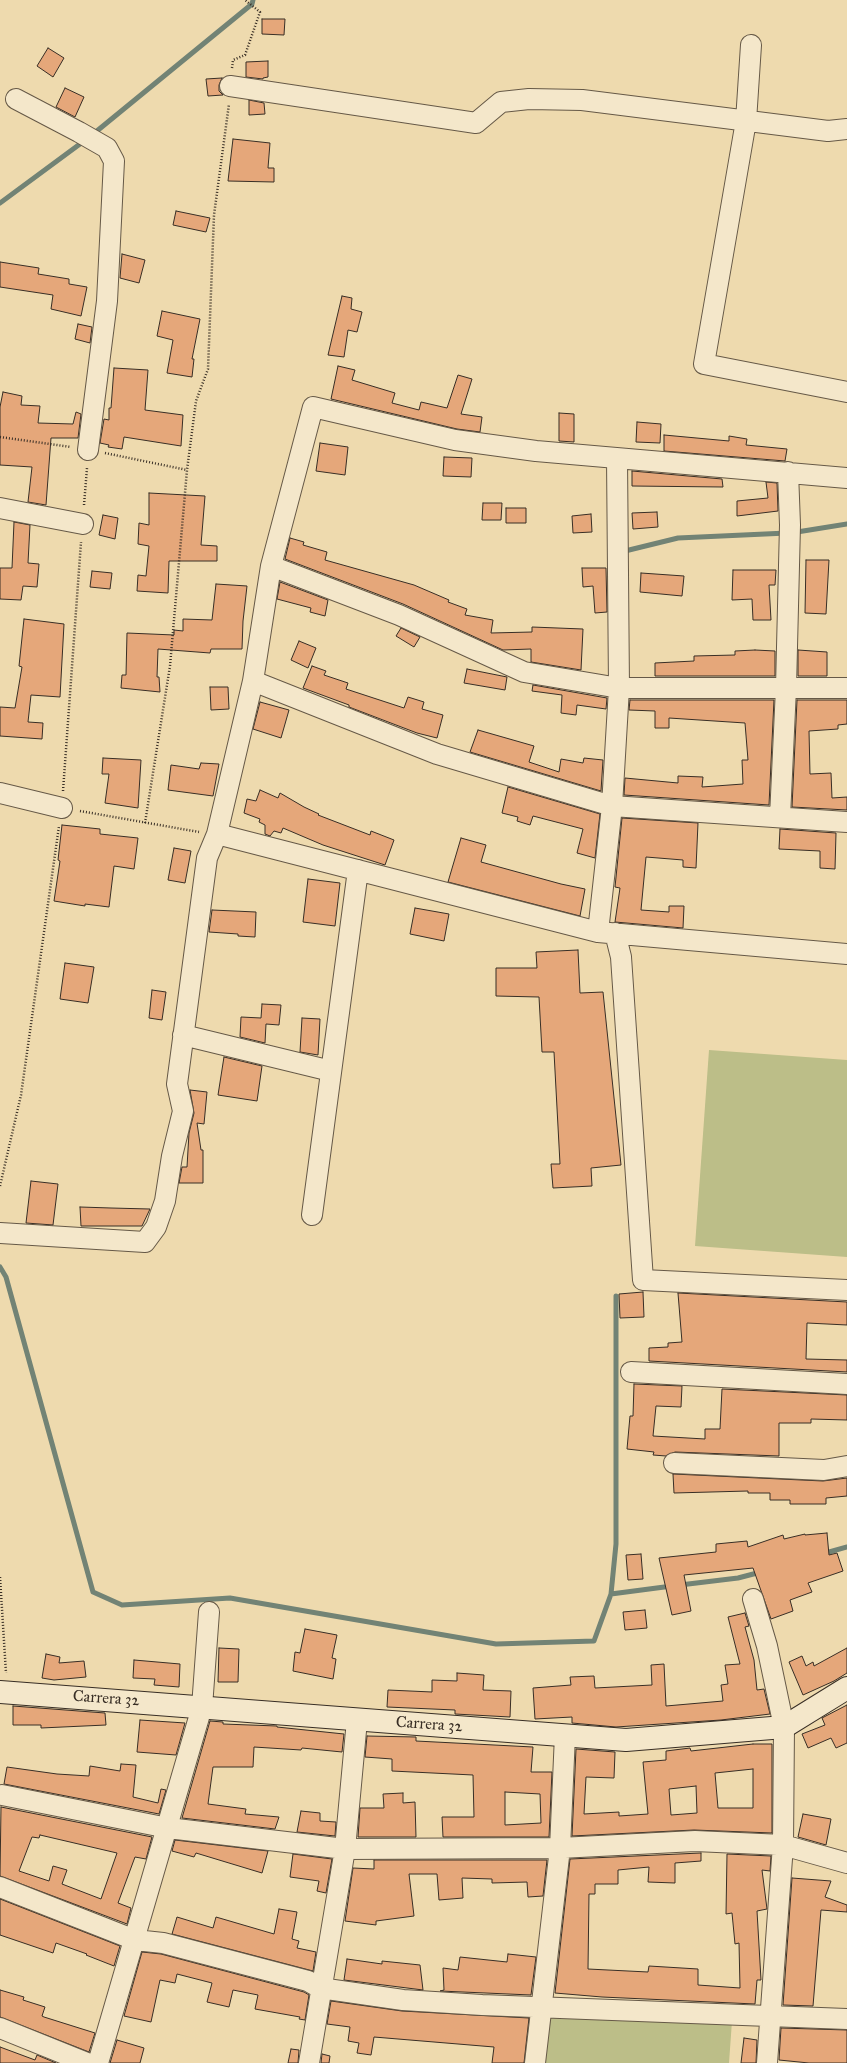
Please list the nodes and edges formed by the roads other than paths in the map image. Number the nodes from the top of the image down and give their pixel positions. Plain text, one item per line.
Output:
1 (751, 45) dead end
2 (230, 86) road end
3 (16, 99) dead end
4 (746, 121) junction
5 (847, 129) edge
6 (847, 392) edge
7 (88, 450) road end
8 (616, 458) junction
9 (788, 472) junction
10 (847, 478) edge
11 (0, 508) edge
12 (83, 524) road end
13 (270, 566) junction
14 (253, 682) junction
15 (618, 688) junction
16 (786, 688) junction
17 (847, 688) edge
18 (0, 792) edge
19 (612, 806) junction
20 (62, 808) road end
21 (780, 817) junction
22 (847, 822) edge
23 (217, 834) junction
24 (358, 870) junction
25 (607, 933) junction
26 (847, 954) edge
27 (183, 1036) junction
28 (331, 1071) junction
29 (312, 1215) dead end
30 (0, 1233) edge
31 (847, 1290) edge
32 (631, 1372) dead end
33 (847, 1384) edge
34 (674, 1463) dead end
35 (847, 1466) edge
36 (753, 1599) dead end
37 (209, 1612) dead end
38 (847, 1688) edge
39 (4, 1692) edge
40 (202, 1707) junction
41 (357, 1720) junction
42 (784, 1727) junction
43 (565, 1735) junction
44 (2, 1795) dead end
45 (168, 1828) junction
46 (783, 1845) junction
47 (560, 1848) junction
48 (345, 1849) junction
49 (847, 1863) edge
50 (0, 1887) edge
51 (135, 1940) junction
52 (320, 1988) junction
53 (542, 2006) junction
54 (769, 2015) junction
55 (847, 2019) edge
56 (0, 2028) edge
57 (87, 2063) edge
58 (98, 2063) edge
59 (309, 2063) edge
60 (536, 2063) edge
61 (767, 2063) edge

1 - 4 street
2 - 4 street
3 - 7 street
4 - 5 street
4 - 6 street
8 - 9 street
8 - 13 street
8 - 15 street
9 - 10 street
9 - 16 street
11 - 12 street
13 - 14 street
13 - 15 street
14 - 19 street
14 - 23 street
15 - 16 street
15 - 19 street
16 - 17 street
16 - 21 street
18 - 20 street
19 - 21 street
19 - 25 street
21 - 22 street
23 - 24 street
23 - 27 street
24 - 25 street
24 - 28 street
25 - 26 street
25 - 31 street
27 - 28 street
27 - 30 street
28 - 29 street
32 - 33 street
34 - 35 street
36 - 42 street
37 - 40 street
38 - 42 main road, Carrera 32
39 - 40 main road, Carrera 32
40 - 41 main road, Carrera 32
40 - 45 street
41 - 43 main road, Carrera 32
41 - 48 street
42 - 43 main road, Carrera 32
42 - 46 street
43 - 47 street
44 - 45 street
45 - 48 street
45 - 51 street
46 - 47 street
46 - 49 street
46 - 54 street
47 - 48 street
47 - 53 street
48 - 52 street
50 - 51 street
51 - 52 street
51 - 58 street
52 - 53 street
52 - 59 street
53 - 54 street
53 - 60 street
54 - 55 street
54 - 61 street
56 - 57 street

